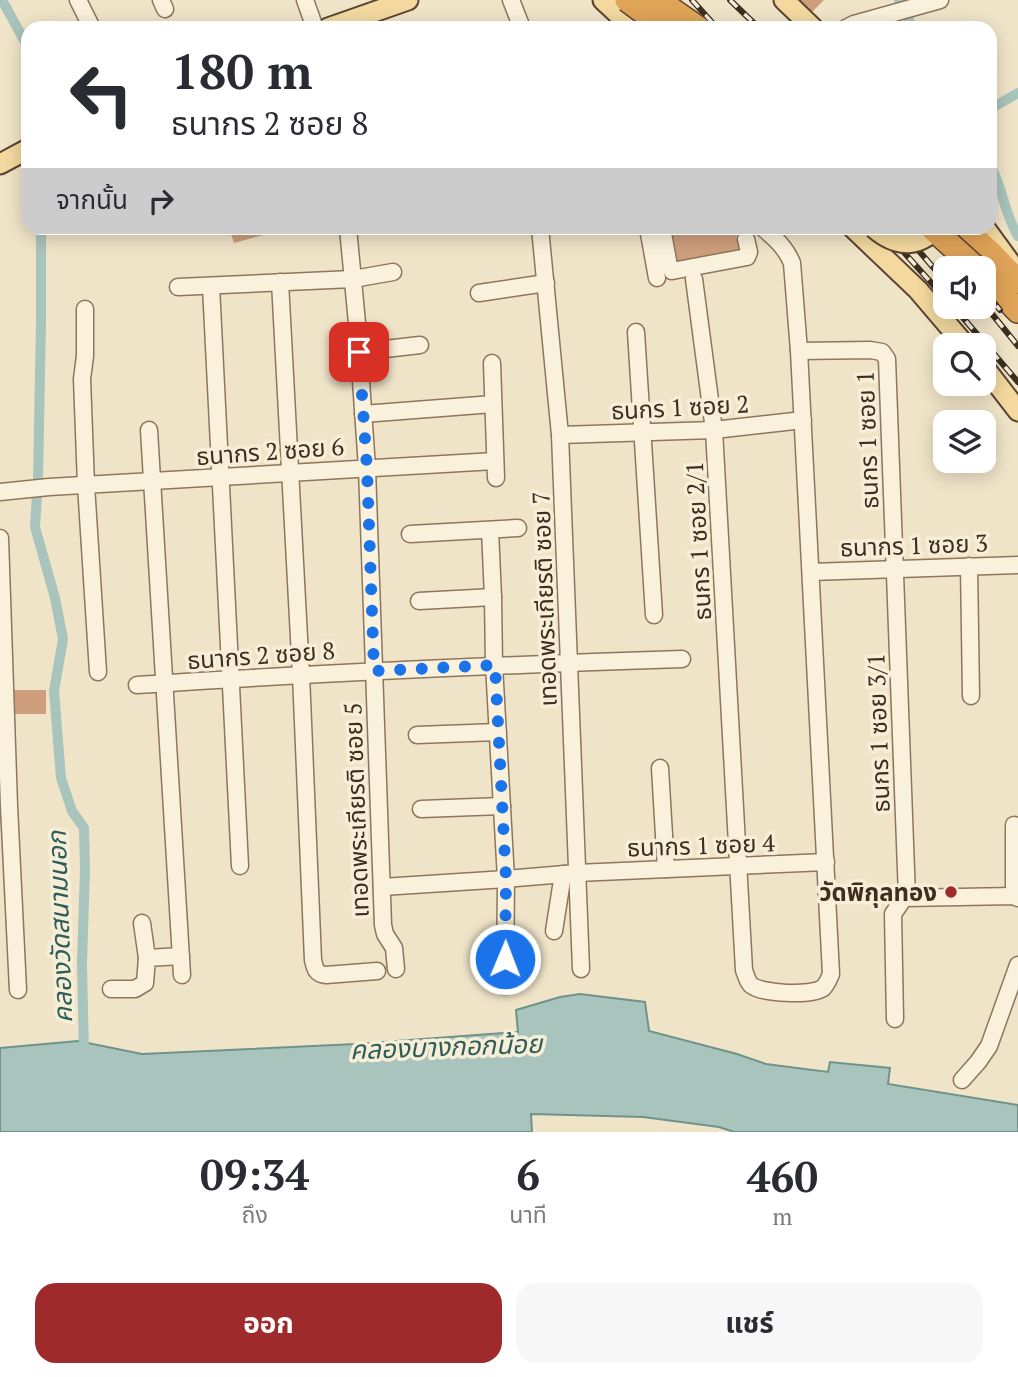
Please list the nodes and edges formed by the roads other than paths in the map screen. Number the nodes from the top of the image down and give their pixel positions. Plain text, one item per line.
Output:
1 (78, 0) edge
2 (305, 0) edge
3 (408, 0) edge
4 (511, 0) edge
5 (637, 0) edge
6 (658, 0) edge
7 (767, 0) edge
8 (784, 0) edge
9 (940, 0) edge
10 (614, 3) edge
11 (88, 21) edge
12 (312, 21) edge
13 (348, 21) edge
14 (519, 21) edge
15 (624, 21) edge
16 (649, 21) edge
17 (651, 21) edge
18 (659, 21) edge
19 (688, 21) edge
20 (789, 21) edge
21 (806, 21) edge
22 (865, 21) edge
23 (21, 153) edge
24 (0, 164) edge
25 (349, 235) edge
26 (541, 235) edge
27 (650, 235) edge
28 (663, 235) edge
29 (771, 235) edge
30 (867, 235) edge
31 (882, 235) edge
32 (927, 235) edge
33 (940, 235) edge
34 (971, 235) edge
35 (990, 235) edge
36 (746, 239) dead end
37 (963, 256) edge
38 (1018, 271) edge
39 (393, 272) dead end
40 (656, 278) dead end
41 (353, 279) junction
42 (694, 279) dead end
43 (280, 282) junction
44 (1018, 282) edge
45 (545, 283) junction
46 (211, 286) junction
47 (178, 287) dead end
48 (996, 288) edge
49 (479, 293) dead end
50 (85, 309) dead end
51 (1018, 311) edge
52 (636, 332) dead end
53 (955, 333) edge
54 (419, 345) dead end
55 (799, 351) junction
56 (359, 352) junction
57 (492, 363) dead end
58 (996, 383) edge
59 (493, 404) junction
60 (1013, 405) edge
61 (363, 414) junction
62 (803, 420) junction
63 (149, 430) dead end
64 (714, 430) junction
65 (642, 434) junction
66 (560, 435) junction
67 (495, 461) junction
68 (367, 468) junction
69 (290, 473) junction
70 (219, 477) junction
71 (496, 478) dead end
72 (153, 481) junction
73 (86, 485) junction
74 (0, 492) edge
75 (518, 527) dead end
76 (490, 530) junction
77 (410, 534) dead end
78 (0, 538) edge
79 (0, 561) edge
80 (1018, 565) edge
81 (969, 566) junction
82 (894, 568) junction
83 (811, 572) junction
84 (493, 597) junction
85 (419, 601) dead end
86 (654, 615) dead end
87 (682, 659) dead end
88 (570, 663) junction
89 (495, 665) junction
90 (374, 671) junction
91 (98, 672) dead end
92 (301, 675) junction
93 (232, 680) junction
94 (164, 683) junction
95 (137, 685) dead end
96 (971, 696) dead end
97 (498, 732) junction
98 (417, 735) dead end
99 (660, 768) dead end
100 (502, 806) junction
101 (421, 809) dead end
102 (1014, 825) dead end
103 (826, 862) junction
104 (240, 866) dead end
105 (737, 866) junction
106 (666, 869) junction
107 (570, 873) junction
108 (506, 879) junction
109 (382, 887) junction
110 (907, 897) junction
111 (1016, 897) edge
112 (142, 923) dead end
113 (554, 931) dead end
114 (181, 956) junction
115 (147, 958) junction
116 (1018, 965) edge
117 (396, 969) dead end
118 (581, 969) dead end
119 (377, 971) dead end
120 (182, 975) dead end
121 (505, 986) dead end
122 (111, 989) dead end
123 (18, 990) dead end
124 (895, 1019) dead end
125 (962, 1080) dead end

1 - 11 street
2 - 12 street
3 - 13 main road
4 - 14 street
5 - 16 main road
5 - 18 main road
6 - 19 highway, bridge
7 - 20 main road
8 - 21 main road
9 - 22 street
10 - 15 main road
10 - 17 highway, bridge
23 - 24 main road
25 - 41 street, เทอดพระเกียรติ ซอย 5
26 - 45 street, เทอดพระเกียรติ ซอย 7
27 - 40 street
28 - 36 street
29 - 55 street
30 - 53 main road
31 - 32 main road, bridge
33 - 37 highway, bridge
34 - 44 highway
35 - 38 main road
39 - 41 street
41 - 43 street
41 - 56 street, เทอดพระเกียรติ ซอย 5
42 - 64 street, ธนกร 1 ซอย 2/1
43 - 46 street
43 - 69 street
45 - 49 street
45 - 66 street, เทอดพระเกียรติ ซอย 7
46 - 47 street
46 - 70 street
48 - 51 highway
50 - 73 street
52 - 65 street
54 - 56 street
55 - 62 street
55 - 82 street, ธนกร 1 ซอย 1
56 - 61 street, เทอดพระเกียรติ ซอย 5
57 - 59 street
58 - 60 main road
59 - 61 street
59 - 67 street
61 - 68 street, เทอดพระเกียรติ ซอย 5
62 - 64 street, ธนกร 1 ซอย 2
62 - 83 street
63 - 72 street
64 - 65 street, ธนกร 1 ซอย 2
64 - 105 street, ธนกร 1 ซอย 2/1
65 - 66 street, ธนกร 1 ซอย 2
65 - 86 street
66 - 88 street, เทอดพระเกียรติ ซอย 7
67 - 68 street, ธนากร 2 ซอย 6
67 - 71 street
68 - 69 street, ธนากร 2 ซอย 6
68 - 90 street, เทอดพระเกียรติ ซอย 5
69 - 70 street, ธนากร 2 ซอย 6
69 - 92 street
70 - 72 street, ธนากร 2 ซอย 6
70 - 93 street
72 - 73 street, ธนากร 2 ซอย 6
72 - 94 street
73 - 74 street, ธนากร 2 ซอย 6
73 - 91 street
75 - 76 street
76 - 77 street
76 - 84 street
78 - 79 street
79 - 123 street
80 - 81 street, ธนากร 1 ซอย 3
81 - 82 street, ธนากร 1 ซอย 3
81 - 96 street
82 - 83 street, ธนากร 1 ซอย 3
82 - 110 street, ธนกร 1 ซอย 3/1
83 - 103 street
84 - 85 street
84 - 89 street
87 - 88 street, ธนากร 2 ซอย 8
88 - 89 street, ธนากร 2 ซอย 8
88 - 107 street, เทอดพระเกียรติ ซอย 7
89 - 90 street, ธนากร 2 ซอย 8
89 - 97 street
90 - 92 street, ธนากร 2 ซอย 8
90 - 109 street, เทอดพระเกียรติ ซอย 5
92 - 93 street, ธนากร 2 ซอย 8
92 - 119 street
93 - 94 street, ธนากร 2 ซอย 8
93 - 104 street
94 - 95 street, ธนากร 2 ซอย 8
94 - 114 street
97 - 98 street
97 - 100 street
99 - 106 street
100 - 101 street
100 - 108 street
102 - 111 street
103 - 105 street, ธนากร 1 ซอย 4
103 - 105 street, ธนกร 1 ซอย 2/1
105 - 106 street, ธนากร 1 ซอย 4
106 - 107 street, ธนากร 1 ซอย 4
107 - 108 street, ธนากร 1 ซอย 4
107 - 113 street
107 - 118 street, เทอดพระเกียรติ ซอย 7
108 - 109 street, ธนากร 1 ซอย 4
108 - 121 street
109 - 117 street, เทอดพระเกียรติ ซอย 5
110 - 111 street
110 - 124 street
112 - 115 street
114 - 115 street
114 - 120 street
115 - 122 street
116 - 125 street

